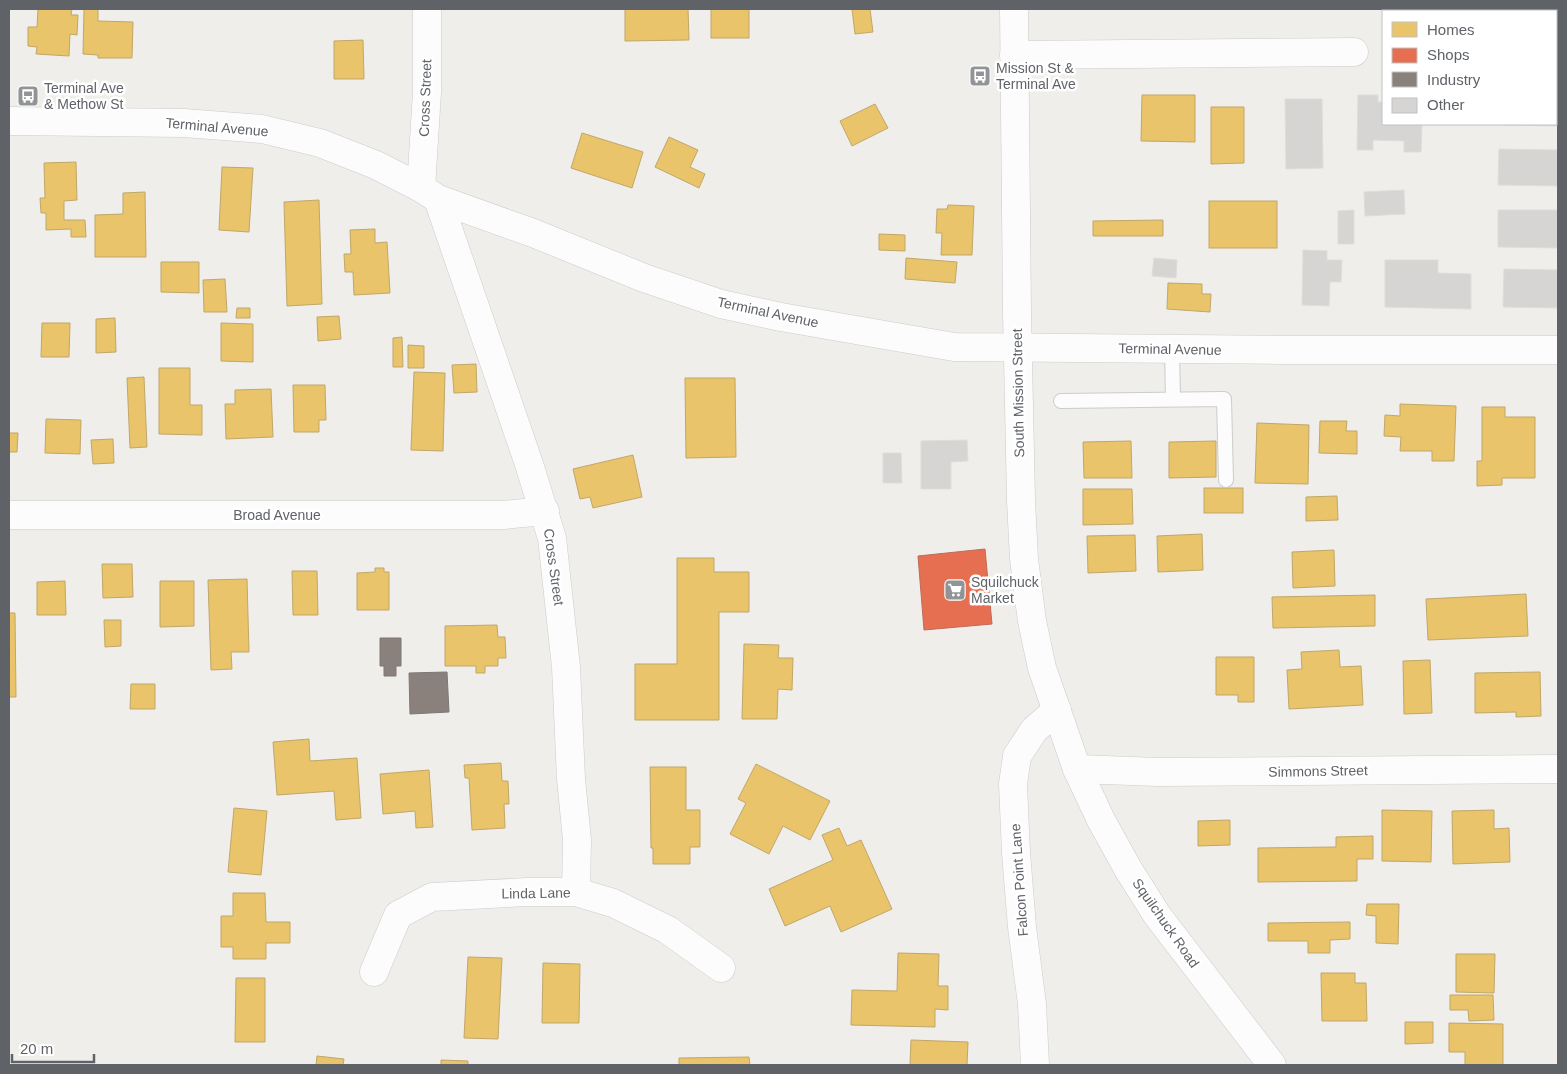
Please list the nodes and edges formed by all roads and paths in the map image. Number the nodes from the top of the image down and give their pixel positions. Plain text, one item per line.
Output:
1 (427, 9) edge
2 (1014, 9) edge
3 (1354, 52) dead end
4 (1014, 55) junction
5 (9, 121) edge
6 (430, 193) junction
7 (1017, 348) junction
8 (1172, 349) junction
9 (1558, 350) edge
10 (1173, 400) junction
11 (1061, 401) dead end
12 (1226, 480) dead end
13 (545, 511) junction
14 (9, 515) edge
15 (1057, 710) junction
16 (1558, 768) edge
17 (1077, 769) junction
18 (576, 892) junction
19 (721, 968) dead end
20 (374, 972) dead end
21 (1035, 1065) edge
22 (1272, 1065) edge

1 - 6 street, Cross Street
2 - 4 street, South Mission Street
3 - 4 street
4 - 7 street, South Mission Street
5 - 6 street, Terminal Avenue
6 - 7 street, Terminal Avenue
6 - 13 street, Cross Street
7 - 8 street, Terminal Avenue
7 - 15 street, South Mission Street
8 - 9 street, Terminal Avenue
8 - 10 lane
10 - 11 lane
10 - 12 lane
13 - 14 street, Broad Avenue
13 - 18 street, Cross Street
15 - 17 street, South Mission Street
15 - 21 street, Falcon Point Lane
16 - 17 street, Simmons Street
17 - 22 street, Squilchuck Road
18 - 19 street, Linda Lane
18 - 20 street, Linda Lane

